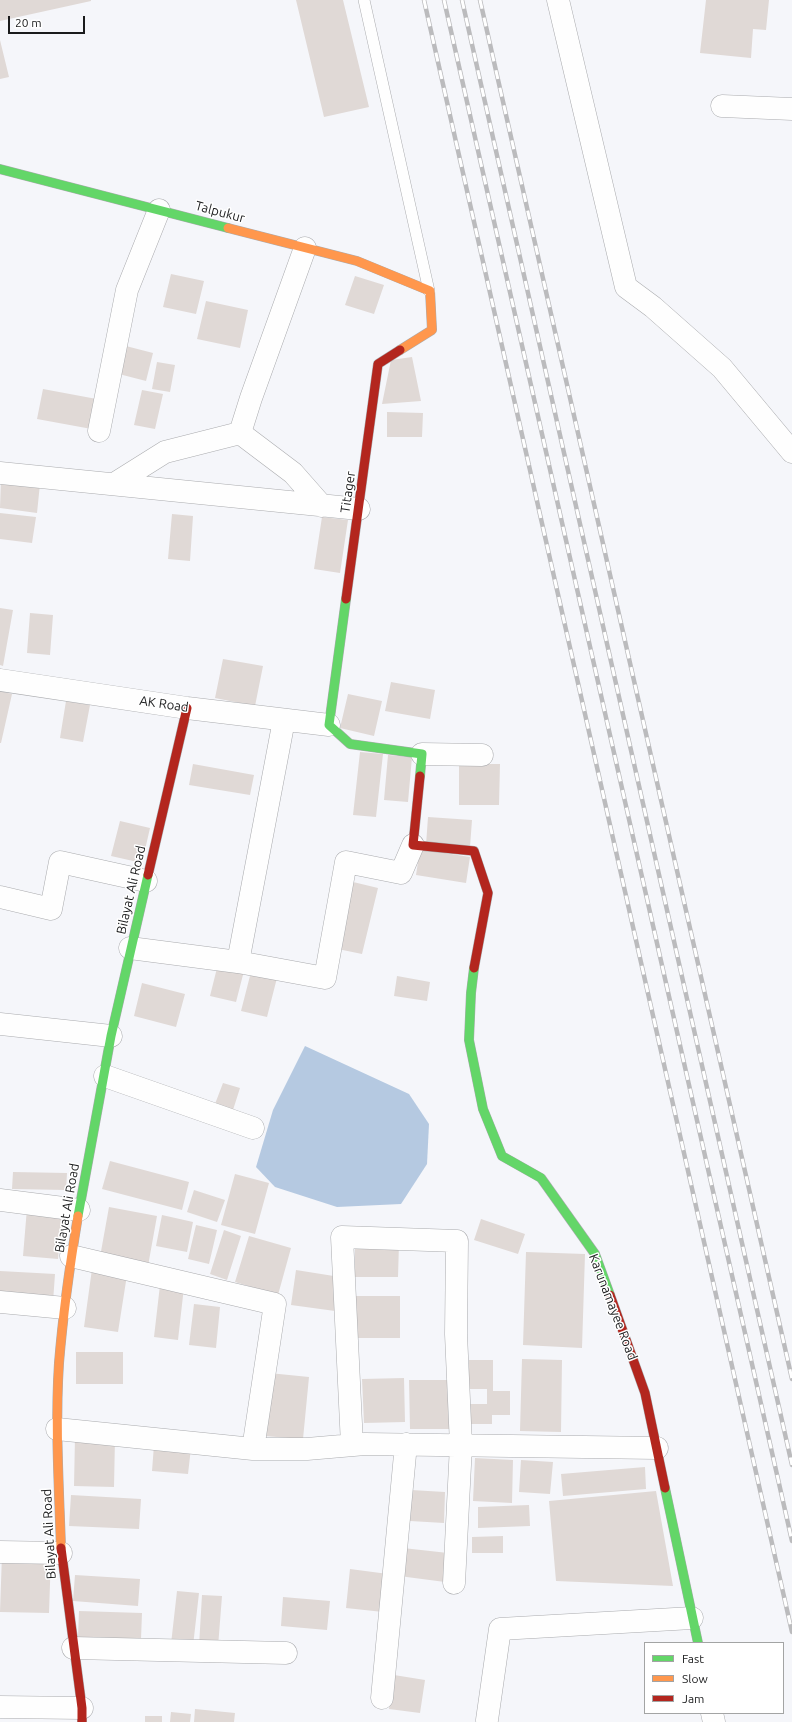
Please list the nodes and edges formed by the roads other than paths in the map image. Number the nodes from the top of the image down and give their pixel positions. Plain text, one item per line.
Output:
1 (364, 0) edge
2 (558, 0) edge
3 (722, 106) dead end
4 (792, 109) edge
5 (0, 169) edge
6 (160, 210) junction
7 (306, 248) junction
8 (430, 291) junction
9 (100, 431) dead end
10 (240, 433) junction
11 (792, 452) edge
12 (0, 473) edge
13 (114, 484) junction
14 (322, 506) junction
15 (359, 509) junction
16 (0, 680) edge
17 (187, 708) junction
18 (284, 720) junction
19 (328, 725) junction
20 (422, 754) junction
21 (482, 755) dead end
22 (413, 845) junction
23 (146, 881) junction
24 (0, 897) edge
25 (130, 948) junction
26 (238, 962) junction
27 (0, 1024) edge
28 (111, 1036) junction
29 (105, 1076) junction
30 (253, 1128) dead end
31 (0, 1200) edge
32 (79, 1210) junction
33 (71, 1256) junction
34 (0, 1302) edge
35 (65, 1308) junction
36 (57, 1429) junction
37 (406, 1444) junction
38 (352, 1445) junction
39 (461, 1445) junction
40 (657, 1448) junction
41 (253, 1449) junction
42 (0, 1552) edge
43 (61, 1552) junction
44 (454, 1583) dead end
45 (692, 1618) junction
46 (698, 1642) edge
47 (73, 1648) junction
48 (286, 1653) dead end
49 (382, 1698) dead end
50 (0, 1707) edge
51 (82, 1715) edge
52 (487, 1720) dead end

1 - 8 lane
2 - 11 street
3 - 4 street
5 - 6 street, Talpukur
6 - 7 street, Talpukur
6 - 9 street
7 - 8 street, Talpukur
7 - 10 street
8 - 15 street, Titager
10 - 13 street
10 - 14 street
12 - 13 street
13 - 14 street
14 - 15 street
15 - 19 street, Titager
16 - 17 street, AK Road
17 - 18 street, AK Road
17 - 23 street, Bilayat Ali Road
18 - 19 street, AK Road
18 - 26 street
19 - 20 street
20 - 21 street
20 - 22 street
22 - 26 street
22 - 40 street, Karunamayee Road
23 - 24 street
23 - 25 street, Bilayat Ali Road
25 - 26 street
25 - 28 street, Bilayat Ali Road
27 - 28 street
28 - 29 street, Bilayat Ali Road
29 - 30 street
29 - 32 street, Bilayat Ali Road
31 - 32 street
32 - 33 street, Bilayat Ali Road
33 - 35 street, Bilayat Ali Road
33 - 41 street
34 - 35 street
35 - 36 street, Bilayat Ali Road
36 - 41 street
36 - 43 street, Bilayat Ali Road
37 - 38 street
37 - 39 street
37 - 49 street
38 - 39 street
38 - 41 street
39 - 40 street
39 - 44 street
40 - 45 street, Karunamayee Road
42 - 43 street
43 - 47 street, Bilayat Ali Road
45 - 46 street, Karunamayee Road
45 - 52 street
47 - 48 street
47 - 51 street, Bilayat Ali Road
50 - 51 street

